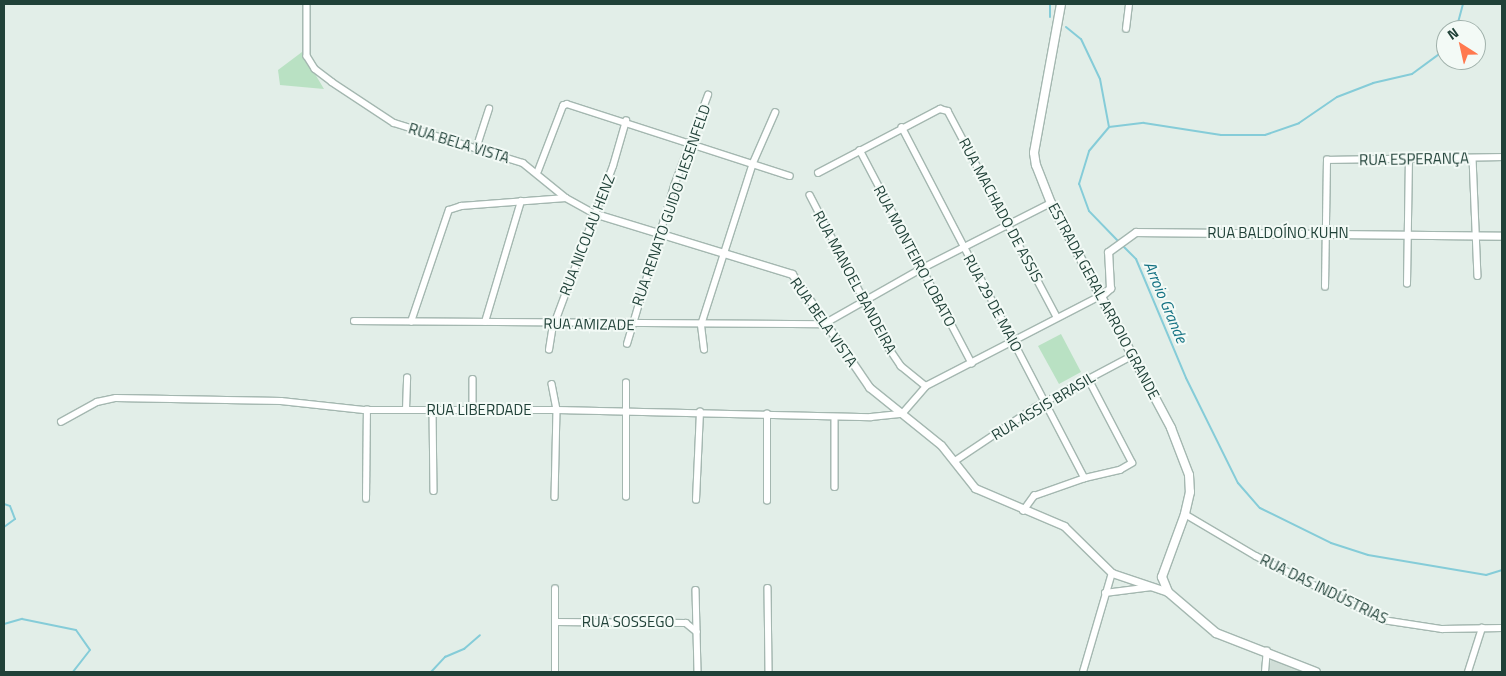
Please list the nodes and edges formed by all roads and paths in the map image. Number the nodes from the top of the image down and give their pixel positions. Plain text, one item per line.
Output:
1 (308, 4) edge
2 (1061, 4) edge
3 (1129, 4) edge
4 (1126, 29) dead end
5 (708, 95) dead end
6 (489, 109) dead end
7 (775, 113) dead end
8 (626, 121) junction
9 (902, 128) junction
10 (691, 142) junction
11 (476, 149) junction
12 (860, 150) junction
13 (1473, 158) junction
14 (1502, 158) edge
15 (1409, 159) junction
16 (753, 163) junction
17 (538, 172) junction
18 (818, 174) dead end
19 (790, 176) dead end
20 (810, 195) dead end
21 (566, 198) junction
22 (521, 201) junction
23 (1051, 202) junction
24 (593, 213) junction
25 (1008, 225) junction
26 (661, 232) junction
27 (1324, 233) junction
28 (1408, 233) junction
29 (1476, 235) junction
30 (1502, 236) edge
31 (964, 246) junction
32 (726, 251) junction
33 (921, 269) junction
34 (1478, 276) dead end
35 (1407, 284) dead end
36 (1325, 287) dead end
37 (1102, 295) junction
38 (863, 302) junction
39 (1057, 317) junction
40 (354, 322) dead end
41 (411, 322) junction
42 (485, 322) junction
43 (554, 324) junction
44 (631, 324) junction
45 (824, 324) junction
46 (701, 325) junction
47 (1014, 342) junction
48 (627, 344) dead end
49 (549, 350) dead end
50 (704, 350) dead end
51 (1134, 355) junction
52 (972, 363) junction
53 (407, 378) dead end
54 (473, 378) dead end
55 (1088, 379) junction
56 (626, 383) dead end
57 (552, 384) dead end
58 (926, 386) junction
59 (1046, 402) junction
60 (367, 410) junction
61 (406, 410) junction
62 (432, 410) junction
63 (473, 410) junction
64 (557, 410) junction
65 (626, 411) junction
66 (700, 412) junction
67 (767, 414) junction
68 (902, 414) junction
69 (835, 417) junction
70 (61, 422) dead end
71 (955, 461) junction
72 (1085, 478) junction
73 (835, 487) dead end
74 (434, 491) dead end
75 (556, 497) dead end
76 (626, 498) dead end
77 (366, 499) dead end
78 (696, 500) dead end
79 (767, 501) dead end
80 (1023, 511) junction
81 (1186, 514) junction
82 (1112, 573) junction
83 (1156, 586) junction
84 (768, 588) dead end
85 (555, 589) dead end
86 (696, 590) dead end
87 (1168, 592) junction
88 (1105, 593) junction
89 (555, 622) junction
90 (1482, 628) junction
91 (1502, 628) edge
92 (698, 632) junction
93 (1267, 651) junction
94 (555, 672) edge
95 (698, 672) edge
96 (768, 672) edge
97 (1083, 672) edge
98 (1265, 672) edge
99 (1316, 672) edge
100 (1468, 672) edge

1 - 11 street, RUA BELA VISTA
2 - 23 main road, ESTRADA GERAL ARROIO GRANDE
3 - 4 street
5 - 10 street, RUA RENATO GUIDO LIESENFELD
6 - 11 street
7 - 16 street
8 - 10 street
8 - 17 street
8 - 24 street, RUA NICOLAU HENZ
9 - 12 street
9 - 25 street, RUA MACHADO DE ASSIS
9 - 31 street, RUA 29 DE MAIO
10 - 16 street
10 - 26 street, RUA RENATO GUIDO LIESENFELD
11 - 17 street, RUA BELA VISTA
12 - 18 street
12 - 33 street, RUA MONTEIRO LOBATO
13 - 14 street, RUA ESPERANÇA
13 - 15 street, RUA ESPERANÇA
13 - 29 street
15 - 27 street, RUA ESPERANÇA
15 - 28 street
16 - 19 street
16 - 32 street
17 - 21 street, RUA BELA VISTA
20 - 38 street, RUA MANOEL BANDEIRA
21 - 22 street
21 - 24 street, RUA BELA VISTA
22 - 41 street
22 - 42 street
23 - 25 street
23 - 37 main road, ESTRADA GERAL ARROIO GRANDE
24 - 26 street, RUA BELA VISTA
24 - 43 street, RUA NICOLAU HENZ
25 - 31 street
25 - 39 street, RUA MACHADO DE ASSIS
26 - 32 street, RUA BELA VISTA
26 - 44 street, RUA RENATO GUIDO LIESENFELD
27 - 28 street, RUA BALDOÍNO KUHN
27 - 36 street
27 - 37 street, RUA BALDOÍNO KUHN
28 - 29 street, RUA BALDOÍNO KUHN
28 - 35 street
29 - 30 street, RUA BALDOÍNO KUHN
29 - 34 street
31 - 33 street
31 - 47 street, RUA 29 DE MAIO
32 - 45 street, RUA BELA VISTA
32 - 46 street
33 - 38 street
33 - 52 street, RUA MONTEIRO LOBATO
37 - 39 street
37 - 51 main road, ESTRADA GERAL ARROIO GRANDE
38 - 45 street
38 - 58 street, RUA MANOEL BANDEIRA
39 - 47 street
40 - 41 street, RUA AMIZADE
41 - 42 street, RUA AMIZADE
42 - 43 street, RUA AMIZADE
43 - 44 street, RUA AMIZADE
43 - 49 street, RUA NICOLAU HENZ
44 - 46 street, RUA AMIZADE
44 - 48 street, RUA RENATO GUIDO LIESENFELD
45 - 46 street, RUA AMIZADE
45 - 68 street, RUA BELA VISTA
46 - 50 street
47 - 52 street
47 - 59 street, RUA 29 DE MAIO
51 - 55 street, RUA ASSIS BRASIL
51 - 81 main road, ESTRADA GERAL ARROIO GRANDE
52 - 58 street
53 - 61 street
54 - 63 street
55 - 59 street, RUA ASSIS BRASIL
55 - 72 street
56 - 65 street
57 - 64 street
58 - 68 street
59 - 71 street, RUA ASSIS BRASIL
59 - 72 street, RUA 29 DE MAIO
60 - 61 street, RUA LIBERDADE
60 - 70 street, RUA LIBERDADE
60 - 77 street
61 - 62 street, RUA LIBERDADE
62 - 63 street, RUA LIBERDADE
62 - 74 street
63 - 64 street, RUA LIBERDADE
64 - 65 street, RUA LIBERDADE
64 - 75 street
65 - 66 street, RUA LIBERDADE
65 - 76 street
66 - 67 street, RUA LIBERDADE
66 - 78 street
67 - 69 street, RUA LIBERDADE
67 - 79 street
68 - 69 street, RUA LIBERDADE
68 - 71 street, RUA BELA VISTA
69 - 73 street
71 - 80 street, RUA BELA VISTA
72 - 80 street
80 - 82 street, RUA BELA VISTA
81 - 87 main road, ESTRADA GERAL ARROIO GRANDE
81 - 90 street, RUA DAS INDÚSTRIAS
82 - 83 street, RUA BELA VISTA
82 - 88 street
83 - 87 street, RUA BELA VISTA
83 - 88 street
84 - 96 street
85 - 89 street
86 - 92 street
87 - 93 main road, RUA BELA VISTA
88 - 97 street
89 - 92 street, RUA SOSSEGO
89 - 94 street
90 - 91 street, RUA DAS INDÚSTRIAS
90 - 100 street
92 - 95 street
93 - 98 street
93 - 99 main road, RUA BELA VISTA

